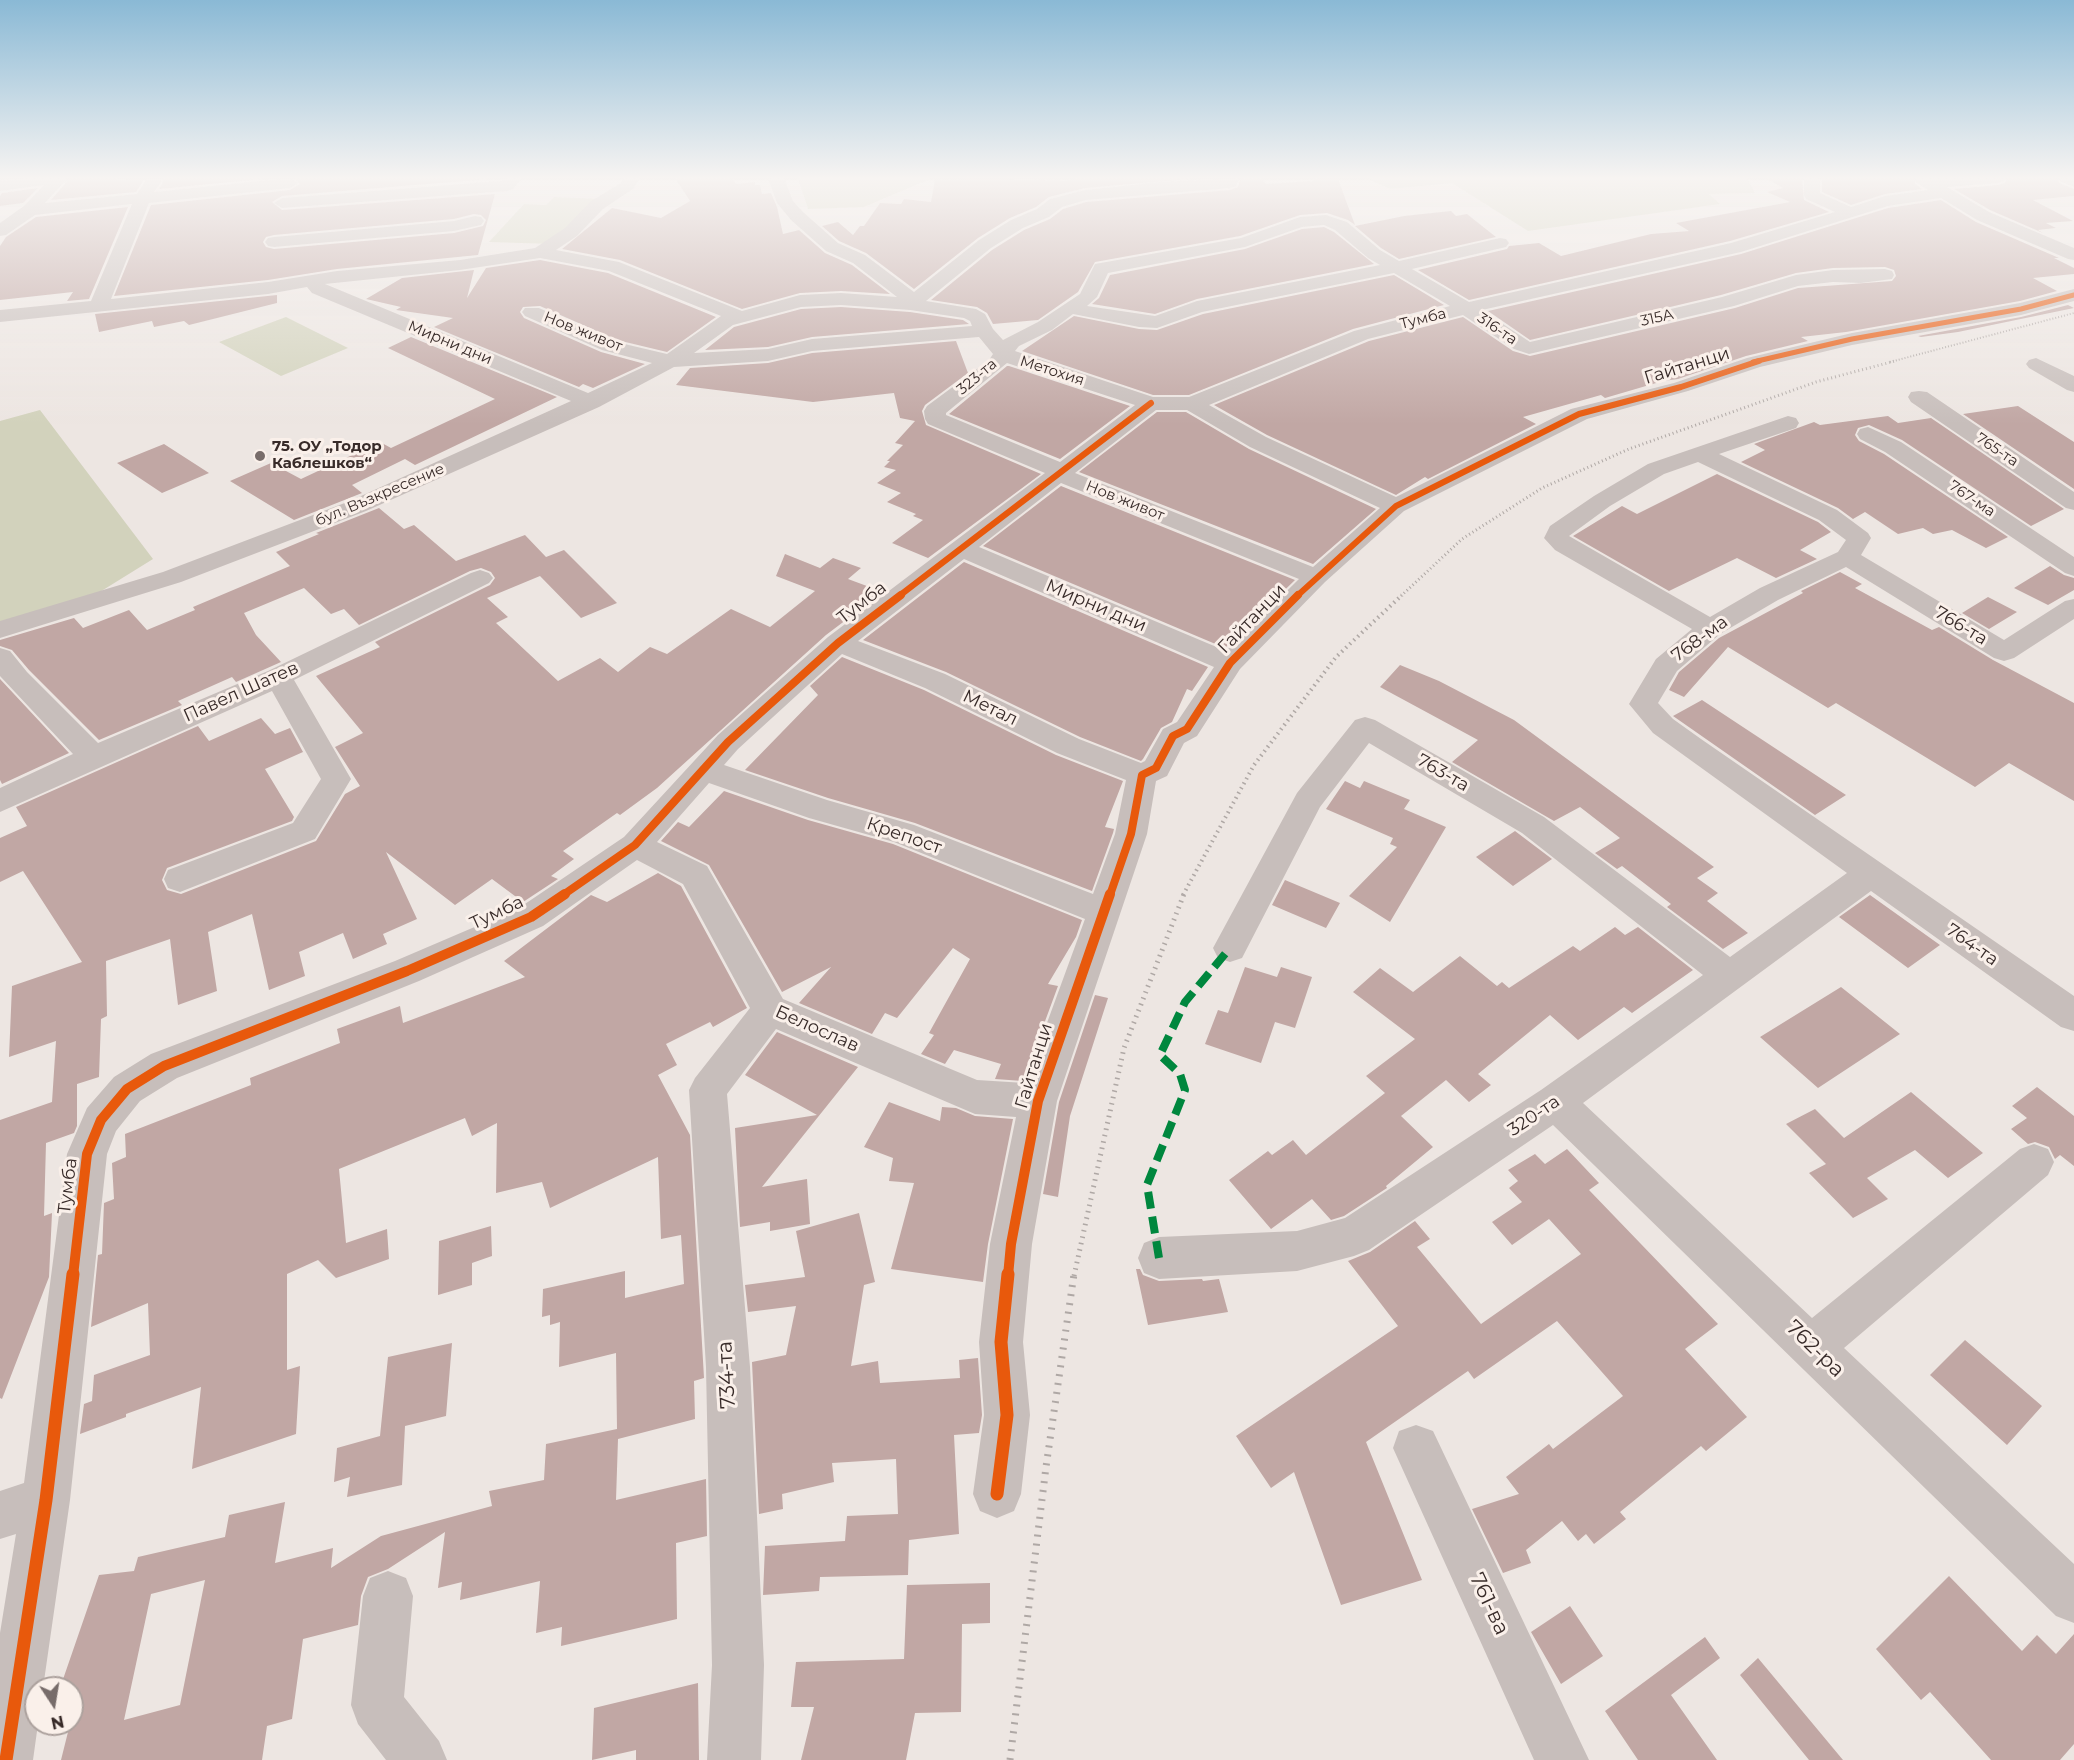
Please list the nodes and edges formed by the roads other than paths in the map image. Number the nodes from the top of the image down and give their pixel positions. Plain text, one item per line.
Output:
1 (117, 260) edge
2 (272, 260) edge
3 (492, 260) edge
4 (580, 260) edge
5 (860, 260) edge
6 (965, 260) edge
7 (1153, 260) edge
8 (1385, 260) edge
9 (1426, 260) edge
10 (1681, 260) edge
11 (1397, 267) junction
12 (1101, 268) joint
13 (1885, 275) dead end
14 (311, 282) junction
15 (268, 288) junction
16 (2074, 295) edge
17 (912, 303) junction
18 (98, 306) junction
19 (1069, 308) junction
20 (1466, 308) junction
21 (532, 312) dead end
22 (0, 316) edge
23 (740, 317) junction
24 (984, 332) junction
25 (1535, 347) joint
26 (1003, 353) junction
27 (669, 361) junction
28 (2036, 364) dead end
29 (2074, 386) edge
30 (1919, 397) dead end
31 (591, 402) junction
32 (1151, 403) junction
33 (1192, 404) junction
34 (936, 419) joint
35 (1788, 423) dead end
36 (1868, 434) dead end
37 (1698, 453) junction
38 (1058, 474) junction
39 (2074, 503) edge
40 (1396, 506) junction
41 (962, 549) junction
42 (1847, 557) junction
43 (2074, 568) edge
44 (1317, 577) junction
45 (480, 578) dead end
46 (2073, 608) edge
47 (1710, 628) junction
48 (0, 630) edge
49 (838, 643) junction
50 (0, 657) edge
51 (1230, 663) junction
52 (278, 677) junction
53 (94, 757) junction
54 (703, 769) junction
55 (1142, 775) junction
56 (0, 801) edge
57 (635, 845) junction
58 (1870, 874) junction
59 (180, 879) dead end
60 (1103, 912) junction
61 (1230, 948) dead end
62 (1728, 975) junction
63 (770, 1010) junction
64 (2074, 1016) edge
65 (1038, 1101) junction
66 (1555, 1102) junction
67 (2034, 1162) dead end
68 (1159, 1258) dead end
69 (1812, 1346) junction
70 (1416, 1448) dead end
71 (997, 1494) dead end
72 (46, 1500) junction
73 (0, 1515) edge
74 (388, 1596) dead end
75 (2074, 1598) edge
76 (6, 1760) edge
77 (420, 1760) edge
78 (734, 1760) edge
79 (1562, 1760) edge

1 - 18 street
2 - 15 street
3 - 14 street
4 - 23 street
5 - 17 street
6 - 17 street
7 - 12 street, 316-та
8 - 11 street, 316-та
9 - 11 street
10 - 20 street, Тумба
11 - 19 street
11 - 20 street, 316-та
12 - 19 street, 323-та
13 - 25 street, 315А
14 - 15 street
14 - 31 street, Мирни дни
15 - 18 street
16 - 40 street, Гайтанци
17 - 23 street, Метохия
17 - 24 street, Метохия
18 - 22 street
19 - 26 street, 323-та
20 - 25 street, 316-та
20 - 33 street, Тумба
21 - 27 street, Нов живот
23 - 27 street, бул. Възкресение
24 - 26 street, Метохия
24 - 27 street
26 - 32 street, Метохия
26 - 34 street, 323-та
27 - 31 street, бул. Възкресение
28 - 29 street
30 - 39 street, 765-та
31 - 48 street, бул. Възкресение
32 - 33 street, Метохия
32 - 38 street, Тумба
33 - 40 street, Метохия
34 - 38 street, Нов живот
35 - 37 street
36 - 43 street, 767-ма
37 - 42 street
37 - 47 street
38 - 41 street, Тумба
38 - 44 street, Нов живот
40 - 44 street, Гайтанци
41 - 49 street, Тумба
41 - 51 street, Мирни дни
42 - 46 street, 766-та
42 - 47 street, 768-ма
44 - 51 street, Гайтанци
45 - 52 street, Павел Шатев
47 - 58 street, 768-ма
49 - 54 street, Тумба
49 - 55 street, Метал
50 - 53 street
51 - 55 street, Гайтанци
52 - 53 street, Павел Шатев
52 - 59 street
53 - 56 street, Павел Шатев
54 - 57 street, Тумба
54 - 60 street, Крепост
55 - 60 street, Гайтанци
57 - 63 street, Белослав
57 - 72 street, Тумба
58 - 62 street, 320-та
58 - 64 street, 764-та
60 - 65 street, Гайтанци
61 - 62 street, 763-та
62 - 66 street, 320-та
63 - 65 street, Белослав
63 - 78 street, 734-та
65 - 71 street, Гайтанци
66 - 68 street, 320-та
66 - 69 street, 762-ра
67 - 69 street
69 - 75 street, 762-ра
70 - 79 street, 761-ва
72 - 73 street
72 - 76 street, Тумба
74 - 77 street

